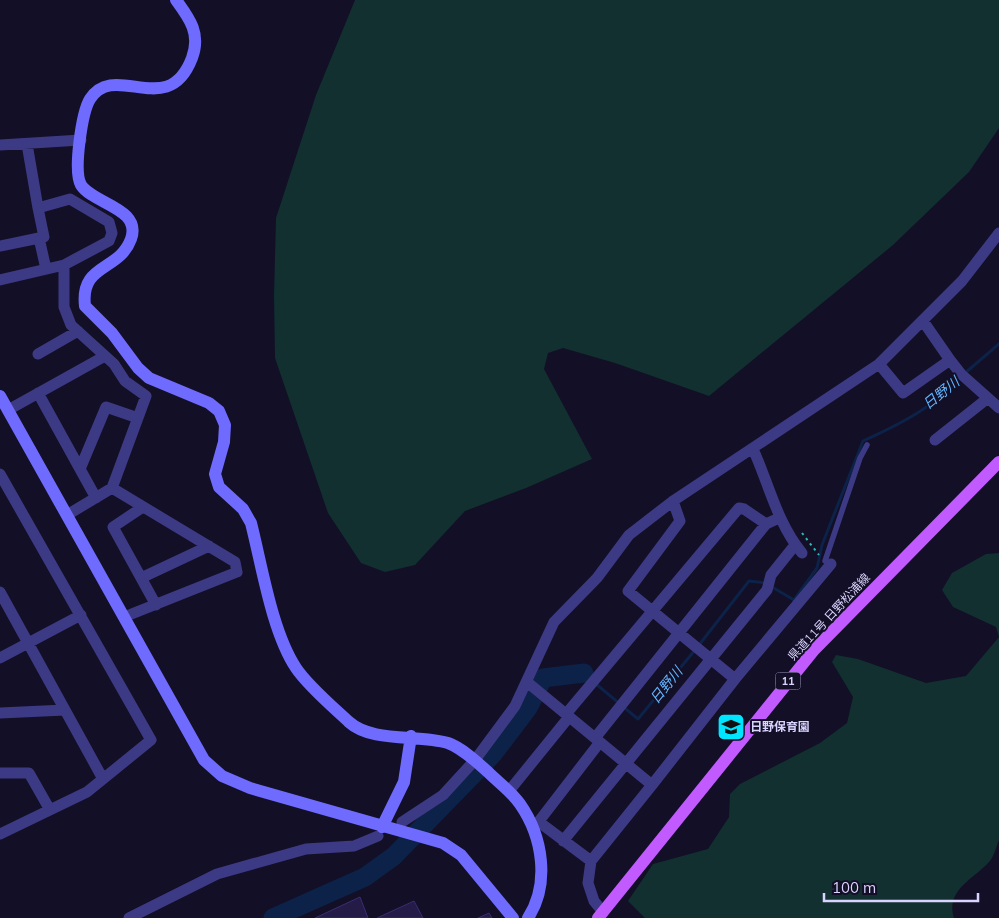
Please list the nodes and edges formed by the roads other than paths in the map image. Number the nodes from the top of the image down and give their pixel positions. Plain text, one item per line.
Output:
1 (176, 0) edge
2 (81, 140) junction
3 (27, 144) junction
4 (0, 145) edge
5 (38, 208) junction
6 (999, 233) edge
7 (39, 238) junction
8 (0, 246) edge
9 (64, 265) junction
10 (46, 269) junction
11 (0, 280) edge
12 (923, 321) junction
13 (78, 331) junction
14 (42, 349) dead end
15 (105, 356) junction
16 (950, 360) junction
17 (879, 364) junction
18 (38, 393) junction
19 (0, 396) edge
20 (988, 398) junction
21 (999, 408) edge
22 (8, 410) junction
23 (138, 418) junction
24 (935, 440) dead end
25 (867, 446) dead end
26 (753, 449) junction
27 (999, 462) edge
28 (80, 468) junction
29 (0, 474) edge
30 (112, 488) junction
31 (96, 498) junction
32 (674, 501) junction
33 (144, 507) junction
34 (67, 515) junction
35 (779, 518) junction
36 (766, 524) junction
37 (209, 546) junction
38 (828, 562) joint
39 (141, 578) junction
40 (0, 592) edge
41 (156, 605) junction
42 (651, 611) junction
43 (81, 616) junction
44 (124, 618) junction
45 (680, 634) junction
46 (28, 642) junction
47 (0, 658) edge
48 (711, 660) junction
49 (735, 680) junction
50 (527, 682) junction
51 (65, 710) junction
52 (0, 713) edge
53 (568, 716) junction
54 (411, 736) junction
55 (597, 740) junction
56 (475, 760) junction
57 (625, 763) junction
58 (0, 773) edge
59 (103, 778) junction
60 (652, 785) junction
61 (509, 791) junction
62 (50, 810) junction
63 (402, 822) dead end
64 (536, 826) junction
65 (380, 831) junction
66 (0, 834) edge
67 (563, 840) junction
68 (591, 862) junction
69 (600, 915) edge
70 (129, 918) edge
71 (514, 918) edge
72 (528, 918) edge

1 - 2 street
2 - 3 street
2 - 54 street
3 - 4 street
3 - 5 street
5 - 7 street
5 - 9 street
6 - 12 street
7 - 8 street
7 - 10 street
9 - 10 street
9 - 13 street
10 - 11 street
12 - 16 street
12 - 17 street
13 - 14 street
13 - 15 street
15 - 18 street
15 - 23 street
16 - 17 street
16 - 20 street
17 - 26 street
18 - 22 street
18 - 28 street
19 - 22 street
20 - 21 street
20 - 24 street
22 - 34 street
23 - 28 street
23 - 30 street
25 - 38 lane
26 - 32 street
26 - 35 street
27 - 69 main road, 県道11号 日野松浦線 / 11
28 - 31 street
29 - 43 street
30 - 31 street
30 - 33 street
31 - 34 street
32 - 42 street
32 - 50 street
33 - 37 street
33 - 39 street
34 - 44 street
35 - 36 street
35 - 48 street
36 - 42 street
36 - 45 street
37 - 39 street
37 - 41 street
38 - 49 street
39 - 41 street
40 - 46 street
41 - 44 street
42 - 45 street
42 - 53 street
43 - 46 street
43 - 59 street
44 - 65 street
45 - 48 street
45 - 55 street
46 - 47 street
46 - 51 street
48 - 49 street
48 - 57 street
49 - 60 street
50 - 53 street
50 - 56 street
51 - 52 street
51 - 59 street
53 - 55 street
53 - 61 street
54 - 56 street
54 - 65 street
55 - 57 street
55 - 64 street
56 - 61 street
56 - 63 street
57 - 60 street
57 - 67 street
58 - 62 street
59 - 62 street
60 - 68 street
61 - 64 street
62 - 66 street
64 - 67 street
64 - 72 street
65 - 70 street
65 - 71 street
67 - 68 street
68 - 69 street

